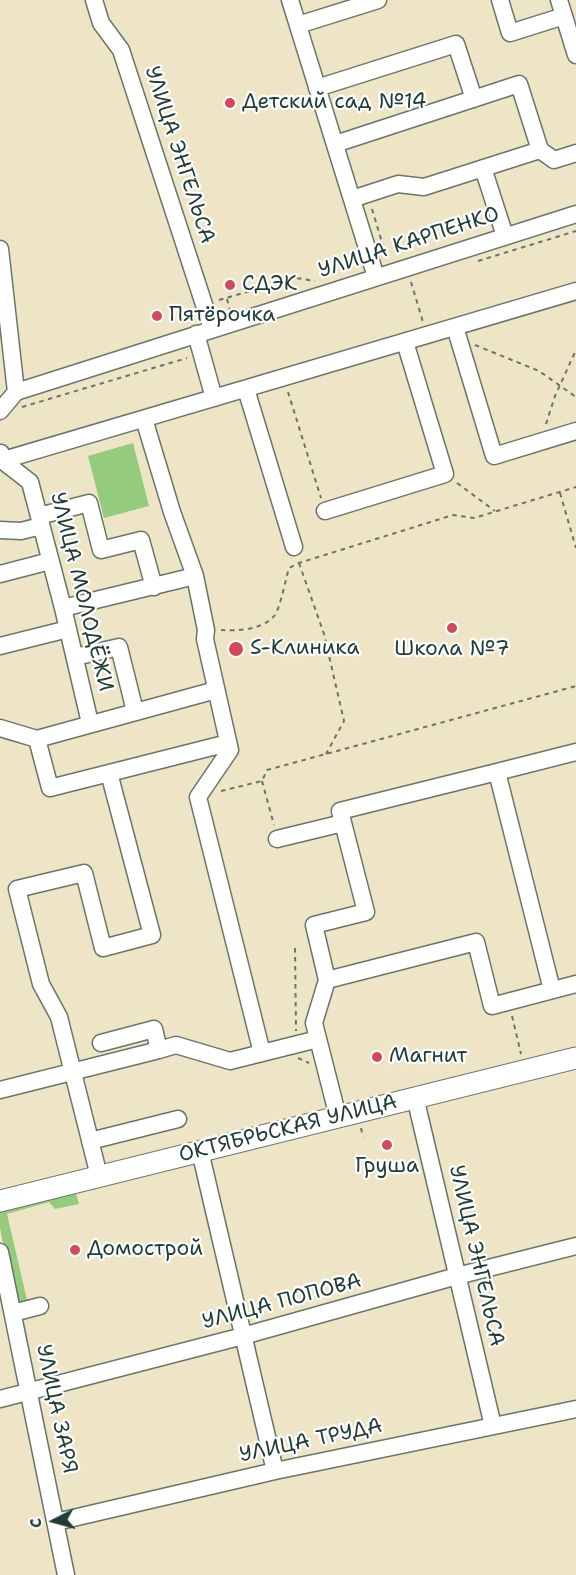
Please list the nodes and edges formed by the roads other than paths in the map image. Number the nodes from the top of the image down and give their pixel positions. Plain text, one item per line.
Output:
1 (94, 0) edge
2 (290, 0) edge
3 (378, 0) edge
4 (500, 0) edge
5 (561, 8) edge
6 (298, 25) junction
7 (576, 55) edge
8 (317, 88) junction
9 (474, 99) junction
10 (335, 144) junction
11 (540, 150) junction
12 (576, 153) edge
13 (483, 168) junction
14 (352, 199) junction
15 (576, 214) edge
16 (505, 236) junction
17 (0, 249) edge
18 (376, 277) junction
19 (576, 291) edge
20 (204, 332) junction
21 (457, 333) junction
22 (405, 342) junction
23 (246, 389) junction
24 (16, 392) junction
25 (214, 398) junction
26 (0, 411) edge
27 (144, 419) junction
28 (576, 431) edge
29 (1, 457) edge
30 (325, 511) road end
31 (40, 521) junction
32 (0, 530) edge
33 (297, 555) road end
34 (50, 561) junction
35 (0, 574) edge
36 (195, 576) junction
37 (154, 587) junction
38 (63, 608) junction
39 (68, 629) junction
40 (0, 646) edge
41 (75, 657) junction
42 (216, 690) junction
43 (135, 711) junction
44 (90, 723) junction
45 (0, 728) edge
46 (37, 739) junction
47 (228, 743) junction
48 (576, 752) edge
49 (497, 772) junction
50 (109, 773) junction
51 (343, 823) junction
52 (277, 839) road end
53 (327, 980) junction
54 (576, 984) edge
55 (552, 990) junction
56 (318, 1038) junction
57 (101, 1042) dead end
58 (159, 1050) junction
59 (262, 1053) junction
60 (576, 1058) edge
61 (73, 1072) junction
62 (0, 1090) edge
63 (415, 1097) junction
64 (338, 1117) junction
65 (178, 1119) dead end
66 (90, 1141) junction
67 (200, 1151) junction
68 (99, 1176) junction
69 (0, 1201) edge
70 (576, 1246) edge
71 (0, 1252) edge
72 (457, 1276) junction
73 (39, 1306) dead end
74 (12, 1313) junction
75 (243, 1336) junction
76 (29, 1391) junction
77 (0, 1399) edge
78 (576, 1408) edge
79 (493, 1426) junction
80 (275, 1471) junction
81 (56, 1522) junction
82 (66, 1575) edge

1 - 20 street, УЛИЦА ЭНГЕЛЬСА
2 - 6 street
3 - 6 street
4 - 5 street
5 - 7 street
6 - 8 street
8 - 9 street
8 - 10 street
9 - 10 street
9 - 11 street
10 - 14 street
11 - 12 street
11 - 13 street
13 - 14 street
13 - 16 street
14 - 18 street
15 - 16 street, УЛИЦА КАРПЕНКО
16 - 18 street, УЛИЦА КАРПЕНКО
17 - 24 street
18 - 20 street, УЛИЦА КАРПЕНКО
19 - 21 street
20 - 24 street, УЛИЦА КАРПЕНКО
20 - 25 street, УЛИЦА ЭНГЕЛЬСА
21 - 22 street
21 - 28 street
22 - 23 street
22 - 30 street
23 - 25 street
23 - 33 street
24 - 26 street
25 - 27 street
27 - 29 street
27 - 36 street
29 - 31 street, УЛИЦА МОЛОДЁЖИ
31 - 32 street
31 - 34 street, УЛИЦА МОЛОДЁЖИ
31 - 37 street
34 - 35 street
34 - 38 street, УЛИЦА МОЛОДЁЖИ
36 - 37 street
36 - 42 street
37 - 38 street
38 - 39 street, УЛИЦА МОЛОДЁЖИ
39 - 40 street
39 - 41 street, УЛИЦА МОЛОДЁЖИ
41 - 43 street
41 - 44 street, УЛИЦА МОЛОДЁЖИ
42 - 43 street
42 - 47 street
43 - 44 street
44 - 46 street
45 - 46 street
46 - 50 street
47 - 50 street
47 - 59 street
48 - 49 street
49 - 51 street
49 - 55 street
50 - 61 street
51 - 52 street
51 - 53 street
53 - 55 street
53 - 56 street
54 - 55 street
56 - 59 street
56 - 64 street
57 - 58 street
58 - 59 street
58 - 61 street
60 - 63 main road, ОКТЯБРЬСКАЯ УЛИЦА
61 - 62 street
61 - 66 street
63 - 64 main road, ОКТЯБРЬСКАЯ УЛИЦА
63 - 72 street, УЛИЦА ЭНГЕЛЬСА
64 - 67 main road, ОКТЯБРЬСКАЯ УЛИЦА
65 - 66 street
66 - 68 street
67 - 68 main road, ОКТЯБРЬСКАЯ УЛИЦА
67 - 75 street
68 - 69 main road, ОКТЯБРЬСКАЯ УЛИЦА
70 - 72 street, УЛИЦА ПОПОВА
71 - 74 street, УЛИЦА ЗАРЯ
72 - 75 street, УЛИЦА ПОПОВА
72 - 79 street, УЛИЦА ЭНГЕЛЬСА
73 - 74 street
74 - 76 street, УЛИЦА ЗАРЯ
75 - 76 street, УЛИЦА ПОПОВА
75 - 80 street
76 - 77 street, УЛИЦА ПОПОВА
76 - 81 street, УЛИЦА ЗАРЯ
78 - 79 street, УЛИЦА ТРУДА
79 - 80 street, УЛИЦА ТРУДА
80 - 81 street, УЛИЦА ТРУДА
81 - 82 street, УЛИЦА ЗАРЯ

